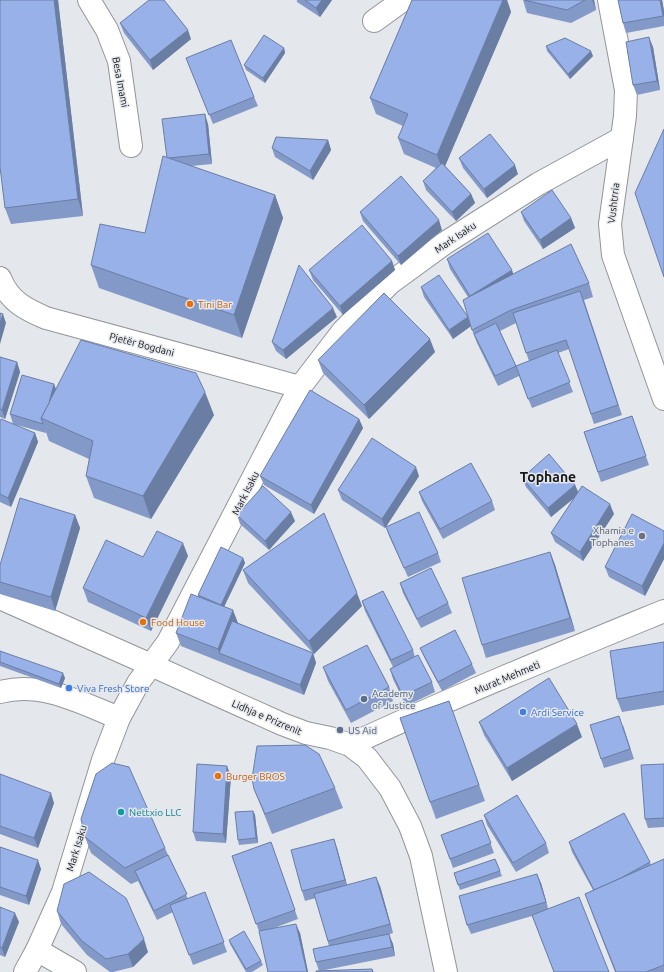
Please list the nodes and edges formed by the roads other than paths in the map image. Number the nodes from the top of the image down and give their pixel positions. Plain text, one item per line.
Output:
1 (89, 0) edge
2 (403, 0) edge
3 (609, 0) edge
4 (374, 21) dead end
5 (622, 138) junction
6 (131, 146) dead end
7 (0, 278) edge
8 (300, 387) junction
9 (664, 399) edge
10 (0, 598) edge
11 (664, 611) edge
12 (151, 665) junction
13 (0, 692) edge
14 (119, 718) junction
15 (350, 745) junction
16 (37, 950) junction
17 (25, 972) edge
18 (75, 972) edge
19 (446, 972) edge

1 - 6 street, Besa Imami
2 - 4 street
3 - 5 street, Vushtrria
5 - 8 street, Mark Isaku
5 - 9 street, Vushtrria
7 - 8 street, Pjetër Bogdani
8 - 12 street, Mark Isaku
10 - 12 street, Lidhja e Prizrenit
11 - 15 street, Murat Mehmeti
12 - 14 street, Mark Isaku
12 - 15 street, Lidhja e Prizrenit
13 - 14 street
14 - 16 street, Mark Isaku
15 - 19 street, Lidhja e Prizrenit
16 - 17 street, Mark Isaku
16 - 18 street

